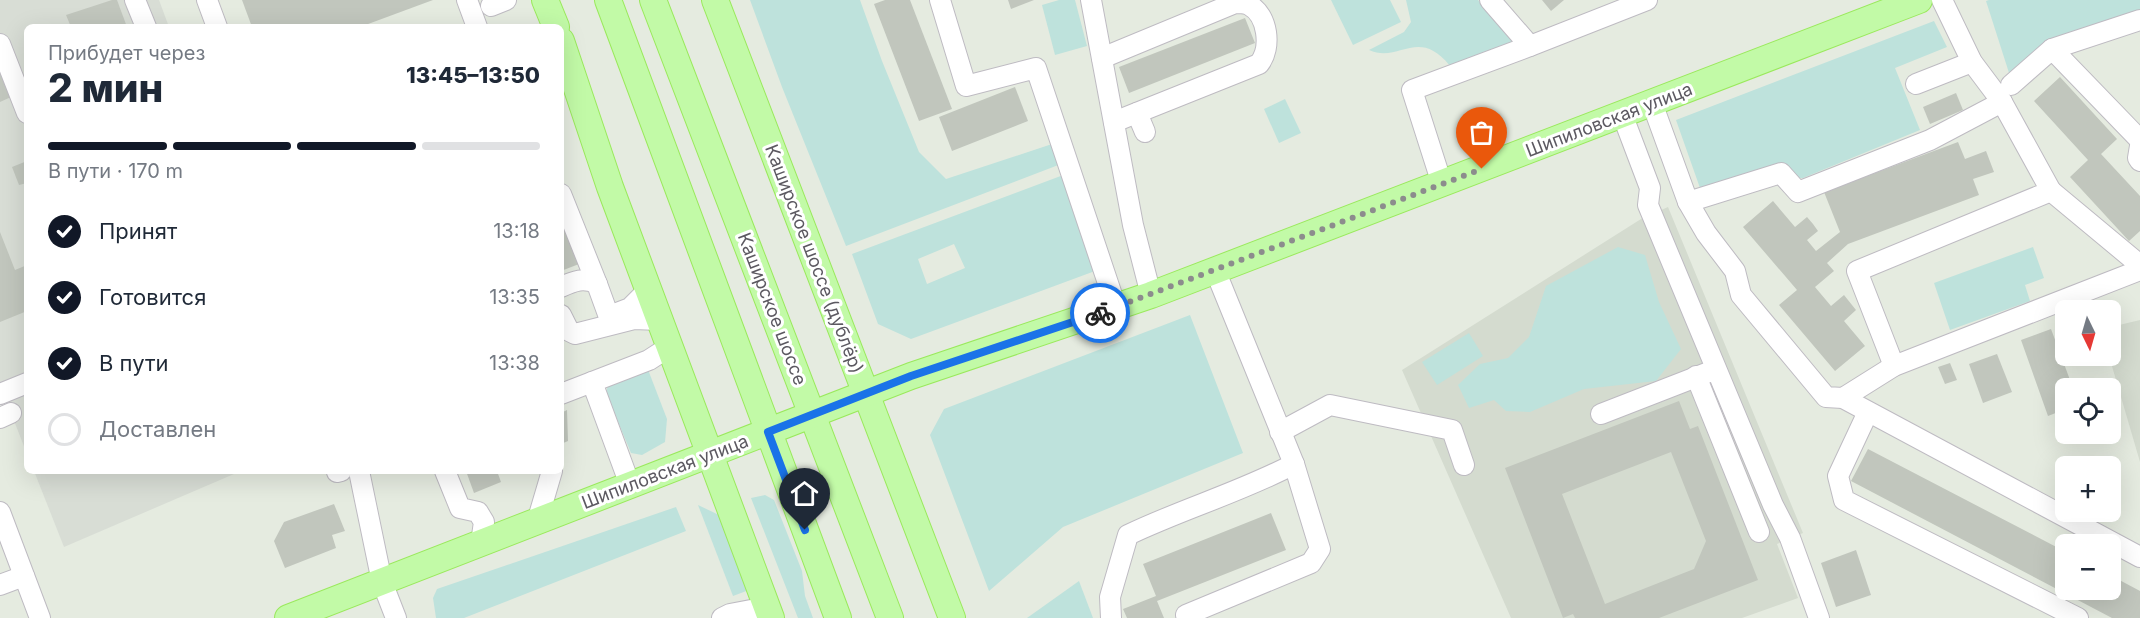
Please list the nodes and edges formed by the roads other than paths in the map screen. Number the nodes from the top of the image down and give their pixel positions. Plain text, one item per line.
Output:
1 (135, 0) edge
2 (207, 0) edge
3 (467, 0) edge
4 (545, 0) edge
5 (608, 0) edge
6 (653, 0) edge
7 (715, 0) edge
8 (940, 0) edge
9 (1091, 0) edge
10 (1491, 0) edge
11 (1647, 0) edge
12 (1942, 0) edge
13 (1907, 2) edge
14 (1612, 4) edge
15 (2140, 20) edge
16 (145, 24) edge
17 (216, 24) edge
18 (476, 24) edge
19 (555, 24) edge
20 (0, 44) edge
21 (1530, 46) junction
22 (2052, 49) junction
23 (564, 50) edge
24 (1102, 58) junction
25 (1972, 62) junction
26 (1916, 84) dead end
27 (2011, 85) dead end
28 (2002, 102) junction
29 (1652, 103) junction
30 (24, 105) edge
31 (1137, 113) junction
32 (1622, 114) junction
33 (1114, 122) junction
34 (1145, 132) dead end
35 (2140, 140) edge
36 (2140, 146) edge
37 (2140, 161) edge
38 (1442, 184) junction
39 (2051, 191) junction
40 (564, 202) edge
41 (1688, 202) junction
42 (2140, 267) edge
43 (1215, 270) junction
44 (597, 284) junction
45 (564, 286) edge
46 (648, 290) junction
47 (1151, 295) junction
48 (1116, 307) junction
49 (609, 316) junction
50 (659, 320) junction
51 (564, 322) edge
52 (568, 337) edge
53 (669, 347) junction
54 (1894, 366) junction
55 (1717, 369) junction
56 (1696, 376) junction
57 (592, 382) junction
58 (24, 383) edge
59 (564, 393) edge
60 (864, 393) junction
61 (0, 394) edge
62 (1843, 398) junction
63 (1868, 412) junction
64 (813, 414) junction
65 (1601, 414) dead end
66 (768, 432) junction
67 (1280, 432) junction
68 (711, 455) junction
69 (1294, 465) junction
70 (1464, 465) dead end
71 (360, 474) edge
72 (446, 474) edge
73 (551, 474) edge
74 (630, 485) junction
75 (0, 512) edge
76 (537, 522) junction
77 (1759, 532) dead end
78 (482, 543) junction
79 (2140, 557) edge
80 (24, 576) junction
81 (382, 582) junction
82 (0, 585) edge
83 (769, 612) edge
84 (950, 616) edge
85 (40, 618) edge
86 (288, 618) edge
87 (396, 618) edge
88 (722, 618) edge
89 (838, 618) edge
90 (890, 618) edge
91 (1111, 618) edge
92 (1187, 618) edge
93 (1819, 618) edge
94 (2078, 618) edge

1 - 16 street
2 - 17 street
3 - 18 street
4 - 19 main road
5 - 66 main road
6 - 64 main road, Каширское шоссе
7 - 60 main road, Каширское шоссе (дублёр)
8 - 48 street
9 - 24 street
10 - 21 street
11 - 14 street
12 - 25 street
13 - 29 main road, Шипиловская улица
14 - 21 street
15 - 22 street
20 - 30 street
21 - 38 street
22 - 27 street
22 - 35 street
23 - 46 main road
24 - 31 street
24 - 33 street
25 - 26 street
25 - 28 street
28 - 39 street
28 - 41 street
29 - 32 main road, Шипиловская улица
29 - 41 street
31 - 33 street
31 - 34 street
32 - 38 main road, Шипиловская улица
32 - 55 street
33 - 47 street
36 - 37 street
38 - 43 main road, Шипиловская улица
39 - 42 street
39 - 54 street
40 - 44 street
41 - 62 street
42 - 54 street
43 - 47 main road, Шипиловская улица
43 - 67 street
44 - 45 street
44 - 49 street
46 - 49 street
46 - 50 main road
47 - 48 main road, Шипиловская улица
48 - 60 main road, Шипиловская улица
49 - 52 street
50 - 52 street
50 - 53 main road
51 - 52 street
53 - 57 street
53 - 68 main road
54 - 62 street
55 - 56 street
55 - 93 street
56 - 65 street
56 - 77 street
57 - 59 street
57 - 74 street
58 - 61 street
60 - 64 main road, Шипиловская улица
60 - 84 main road, Каширское шоссе (дублёр)
62 - 63 street
63 - 79 street
63 - 94 street
64 - 66 main road, Шипиловская улица
64 - 90 main road, Каширское шоссе
66 - 68 main road, Шипиловская улица
66 - 89 main road
67 - 69 street
67 - 70 street
68 - 74 main road, Шипиловская улица
68 - 83 main road
69 - 91 street
69 - 92 street
71 - 81 street
72 - 78 street
73 - 76 street
74 - 76 main road, Шипиловская улица
75 - 80 street
76 - 78 main road, Шипиловская улица
78 - 81 main road, Шипиловская улица
80 - 82 street
80 - 85 street
81 - 86 main road, Шипиловская улица
81 - 87 street
83 - 88 street

